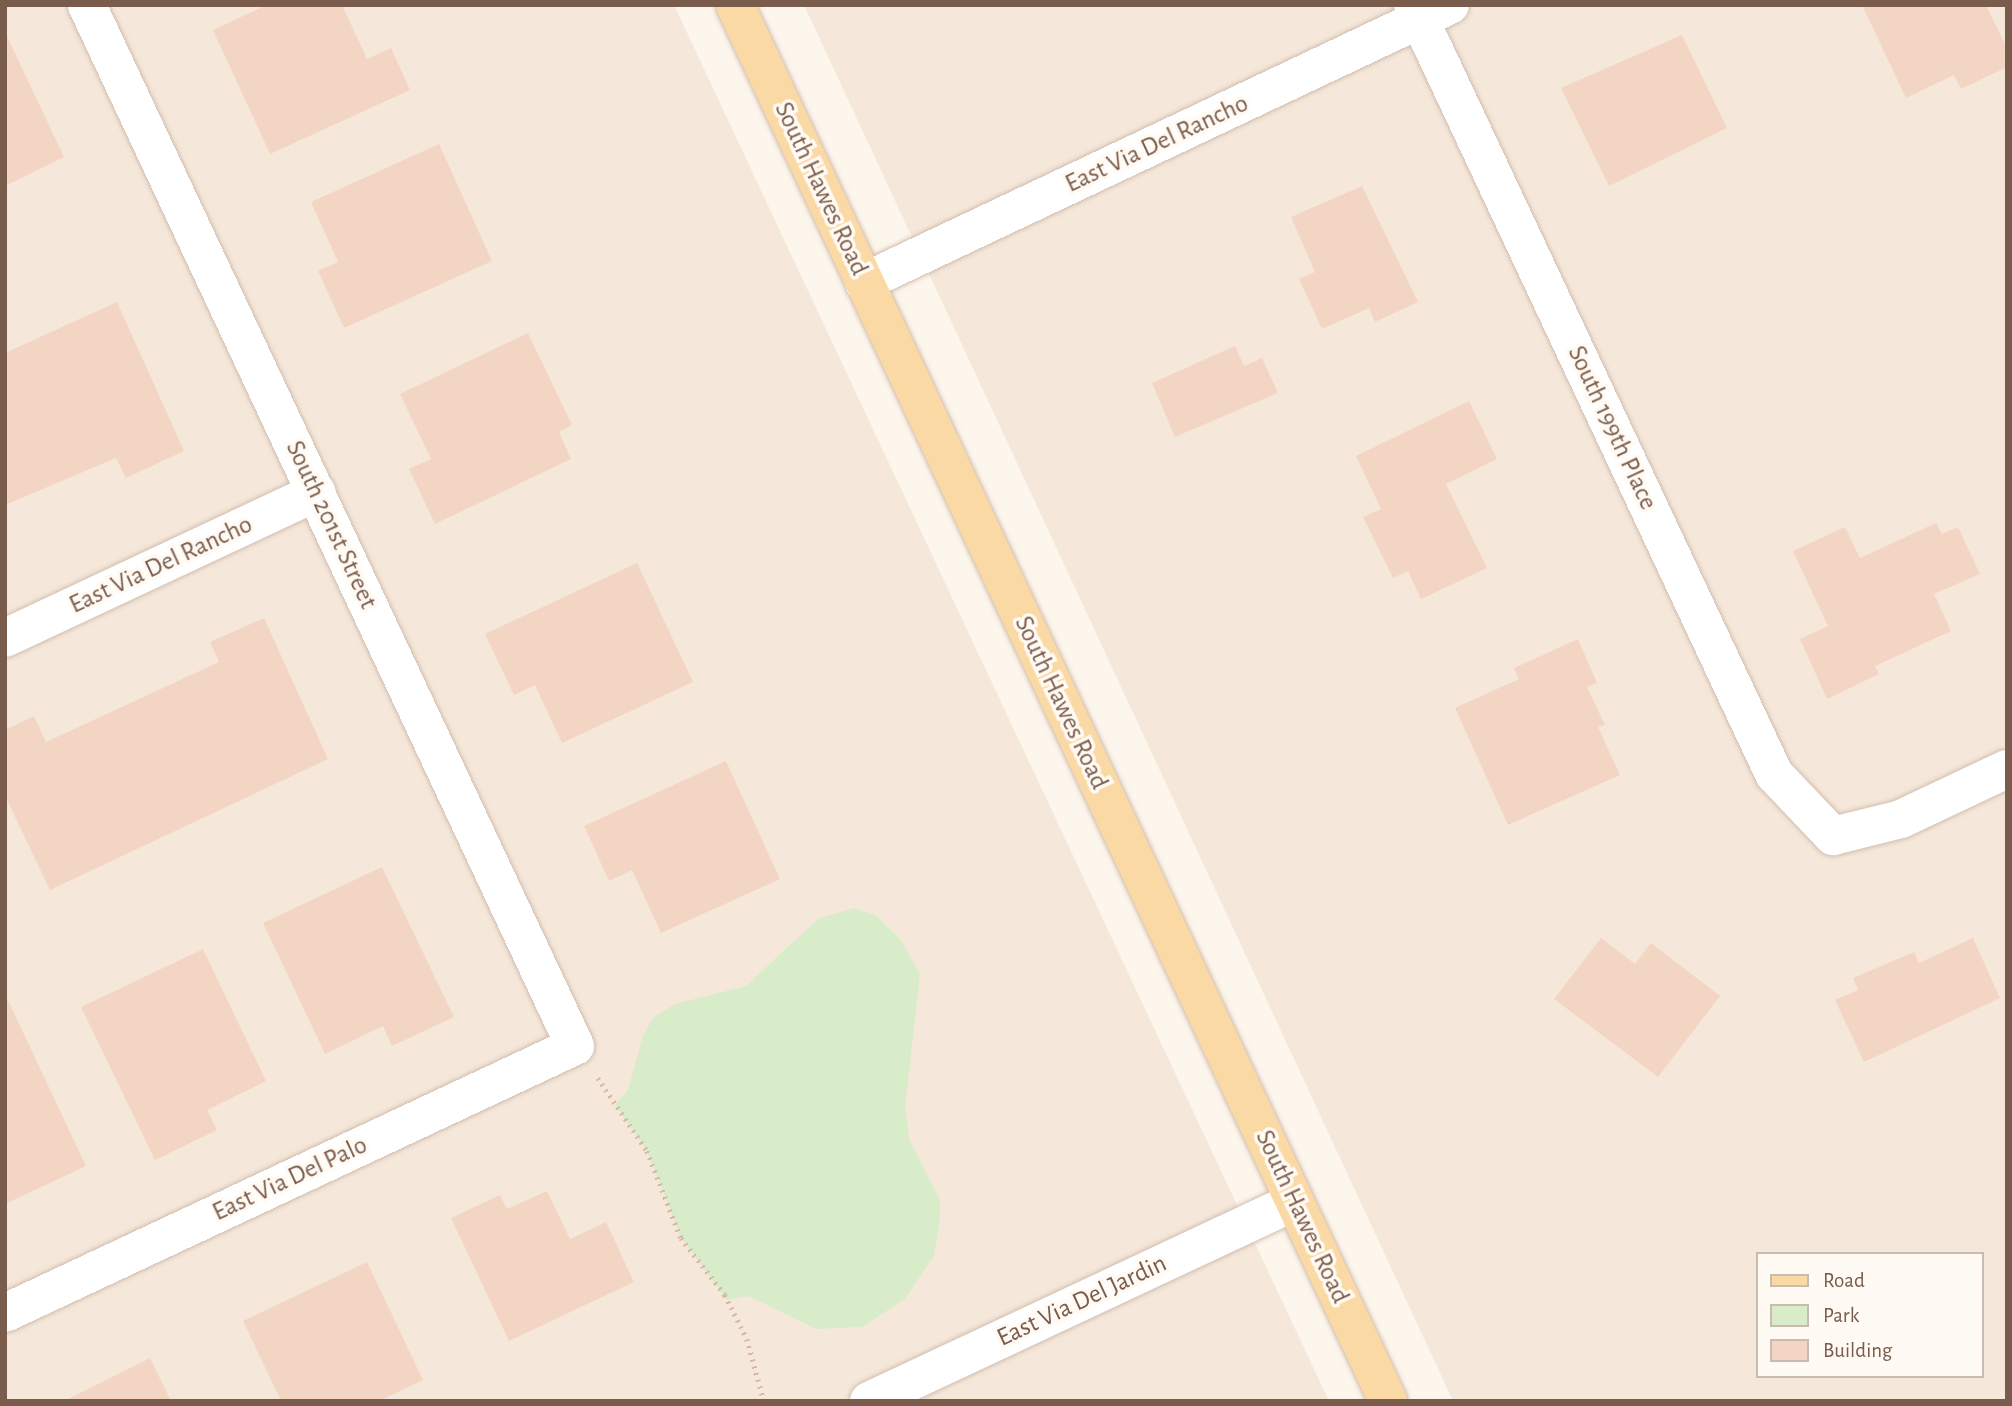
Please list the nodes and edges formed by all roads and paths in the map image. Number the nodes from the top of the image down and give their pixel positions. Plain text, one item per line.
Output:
1 (87, 5) edge
2 (735, 5) edge
3 (1428, 10) edge
4 (864, 282) junction
5 (316, 492) junction
6 (5, 638) edge
7 (2007, 769) edge
8 (575, 1046) junction
9 (1294, 1202) junction
10 (5, 1313) edge
11 (764, 1401) edge
12 (869, 1401) edge
13 (1388, 1401) edge

1 - 5 street, South 201st Street
2 - 4 main road, South Hawes Road
3 - 4 street, East Via Del Rancho
3 - 7 street, South 199th Place
4 - 9 main road, South Hawes Road
5 - 6 street, East Via Del Rancho
5 - 8 street, South 201st Street
8 - 10 street, East Via Del Palo
8 - 11 path
9 - 12 street, East Via Del Jardin
9 - 13 main road, South Hawes Road

